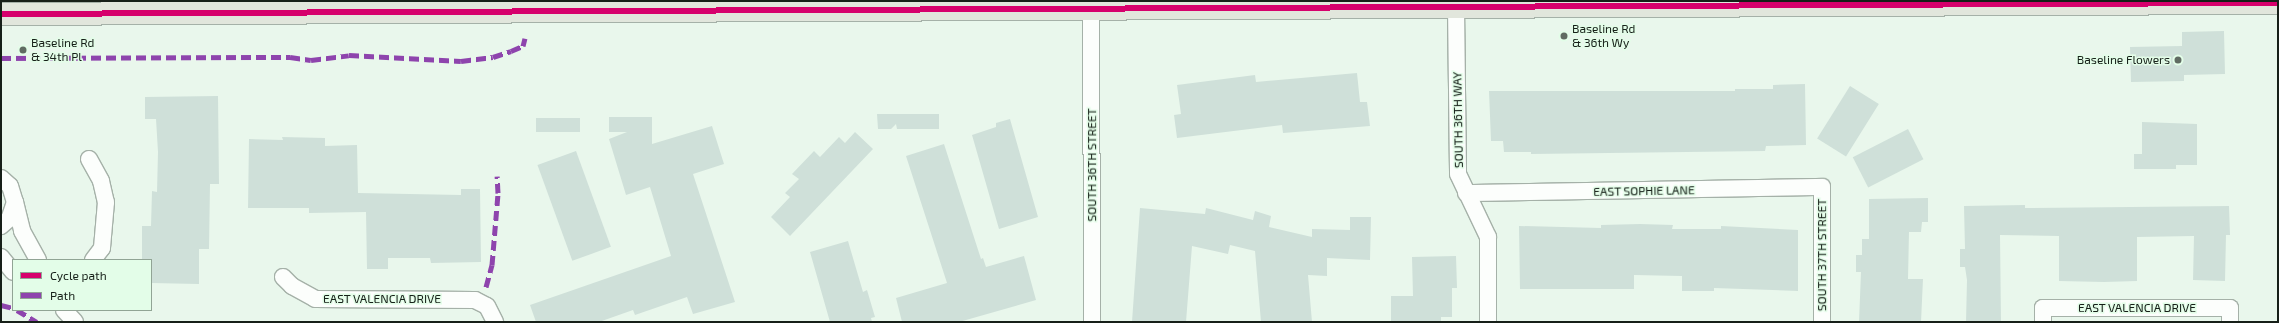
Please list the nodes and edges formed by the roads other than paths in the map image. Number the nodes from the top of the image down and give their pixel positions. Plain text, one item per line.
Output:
1 (1929, 2) edge
2 (2176, 2) edge
3 (2278, 3) edge
4 (1455, 4) edge
5 (1091, 5) edge
6 (747, 6) edge
7 (1, 14) edge
8 (89, 159) dead end
9 (1, 178) edge
10 (1822, 188) joint
11 (1466, 193) junction
12 (15, 202) junction
13 (1, 226) edge
14 (1, 256) edge
15 (37, 259) edge
16 (94, 259) edge
17 (12, 271) edge
18 (283, 277) dead end
19 (65, 311) edge
20 (2043, 315) edge
21 (2230, 315) edge
22 (75, 322) edge
23 (495, 322) edge
24 (1092, 322) edge
25 (1488, 322) edge
26 (1822, 322) edge

1 - 2 main road
1 - 4 main road
2 - 3 main road
4 - 5 main road
4 - 11 street, SOUTH 36TH WAY
5 - 6 main road
5 - 24 street, SOUTH 36TH STREET
6 - 7 main road
8 - 16 street
9 - 12 street
10 - 11 street, EAST SOPHIE LANE
10 - 26 street, SOUTH 37TH STREET
11 - 25 street, SOUTH 36TH WAY
12 - 13 street
12 - 15 street
14 - 17 street
18 - 23 street, EAST VALENCIA DRIVE
19 - 22 street
20 - 21 street, EAST VALENCIA DRIVE

